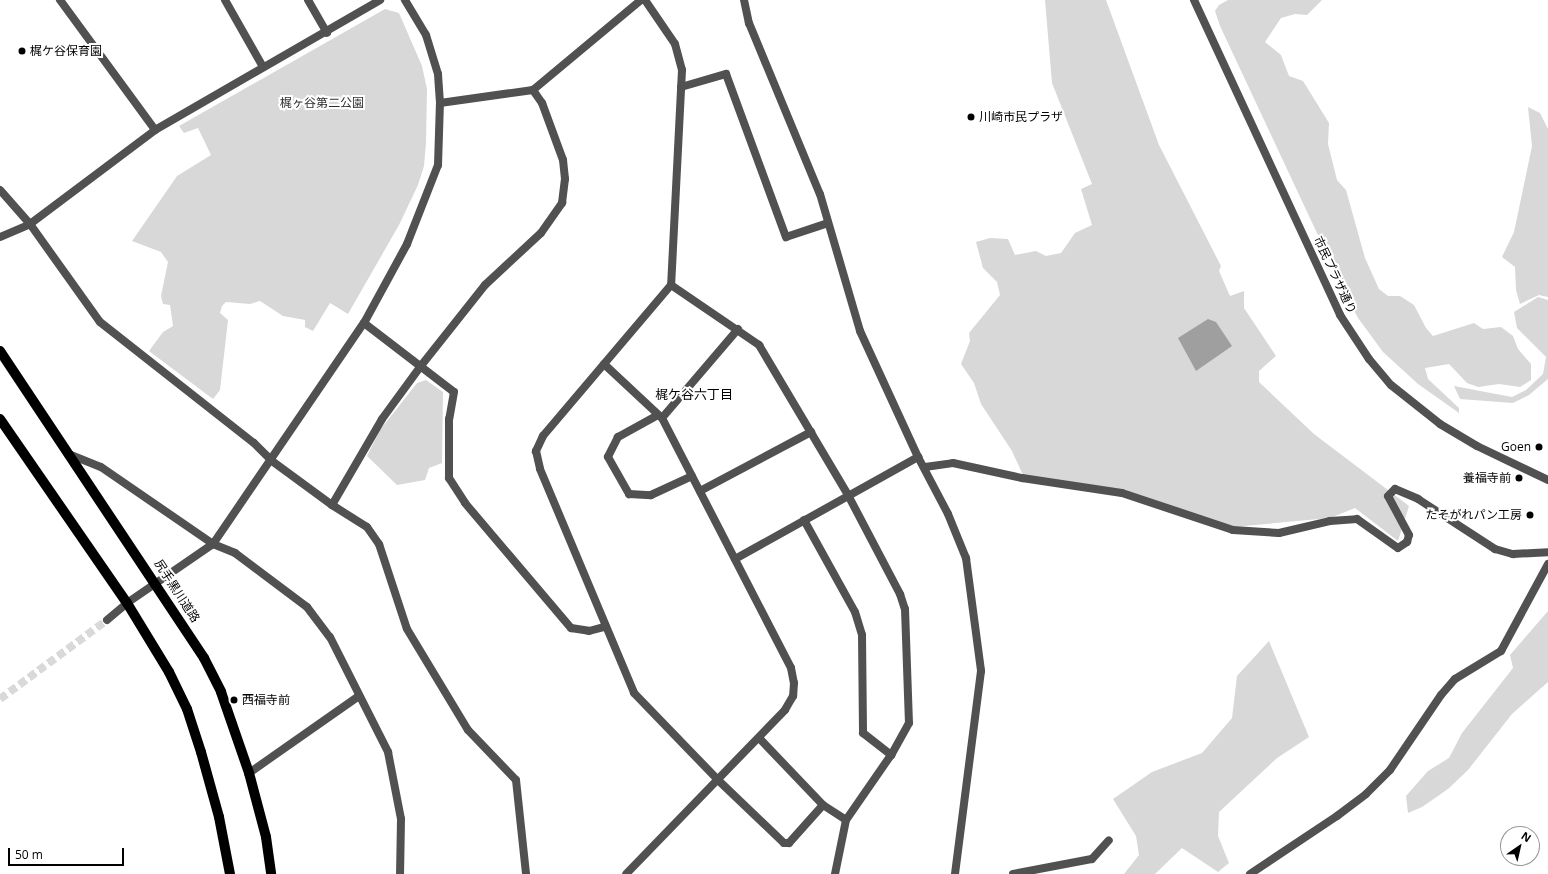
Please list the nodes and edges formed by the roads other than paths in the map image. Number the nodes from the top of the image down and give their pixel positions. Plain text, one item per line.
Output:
1 (60, 0) edge
2 (225, 0) edge
3 (308, 0) edge
4 (380, 0) edge
5 (405, 0) edge
6 (641, 0) edge
7 (645, 0) edge
8 (744, 0) edge
9 (1197, 1) edge
10 (327, 33) junction
11 (263, 67) junction
12 (681, 87) junction
13 (533, 90) junction
14 (440, 103) junction
15 (155, 130) junction
16 (0, 190) edge
17 (828, 223) junction
18 (30, 224) junction
19 (0, 237) edge
20 (671, 285) junction
21 (364, 323) junction
22 (738, 329) junction
23 (0, 351) edge
24 (604, 364) junction
25 (420, 367) junction
26 (660, 417) junction
27 (0, 419) edge
28 (811, 432) junction
29 (71, 455) junction
30 (918, 457) junction
31 (272, 461) junction
32 (924, 467) junction
33 (692, 476) junction
34 (1548, 480) edge
35 (700, 491) junction
36 (848, 495) junction
37 (332, 504) junction
38 (804, 520) junction
39 (213, 544) junction
40 (1548, 552) edge
41 (735, 559) junction
42 (1548, 564) edge
43 (157, 583) junction
44 (127, 603) junction
45 (107, 620) tunnel mouth
46 (604, 627) junction
47 (359, 696) junction
48 (759, 738) junction
49 (891, 755) junction
50 (249, 773) junction
51 (718, 780) junction
52 (823, 805) junction
53 (846, 820) junction
54 (1110, 840) dead end
55 (230, 874) edge
56 (271, 874) edge
57 (400, 874) edge
58 (526, 874) edge
59 (626, 874) edge
60 (836, 874) edge
61 (955, 874) edge
62 (1013, 874) edge
63 (1250, 874) edge

1 - 15 street
2 - 11 street
3 - 10 street
4 - 10 street
5 - 14 street
6 - 13 street
7 - 12 street
8 - 17 street
9 - 34 street, 市民プラザ通り
10 - 11 street
11 - 15 street
12 - 17 street
12 - 20 street
13 - 14 street
13 - 25 street
14 - 21 street
15 - 18 street
16 - 18 street
17 - 30 street
18 - 19 street
18 - 31 street
20 - 22 street
20 - 24 street
21 - 25 street
21 - 31 street
22 - 26 street
22 - 28 street
23 - 29 main road, 尻手黒川道路
24 - 26 street
24 - 46 street
25 - 37 street
25 - 46 street
26 - 33 street
26 - 33 street
27 - 44 main road
28 - 35 street
28 - 36 street
29 - 39 street
29 - 43 main road, 尻手黒川道路
30 - 32 street
30 - 36 street
31 - 37 street
31 - 39 street
32 - 40 street
32 - 61 street
33 - 35 street
35 - 41 street
36 - 38 street
36 - 49 street
37 - 58 street
38 - 41 street
38 - 49 street
39 - 43 street
39 - 47 street
41 - 48 street
42 - 63 street
43 - 44 street
43 - 50 main road, 尻手黒川道路
44 - 45 street
44 - 55 main road
46 - 51 street
47 - 50 street
47 - 57 street
48 - 51 street
48 - 52 street
49 - 53 street
50 - 56 main road, 尻手黒川道路
51 - 52 street
51 - 59 street
52 - 53 street
53 - 60 street
54 - 62 street

